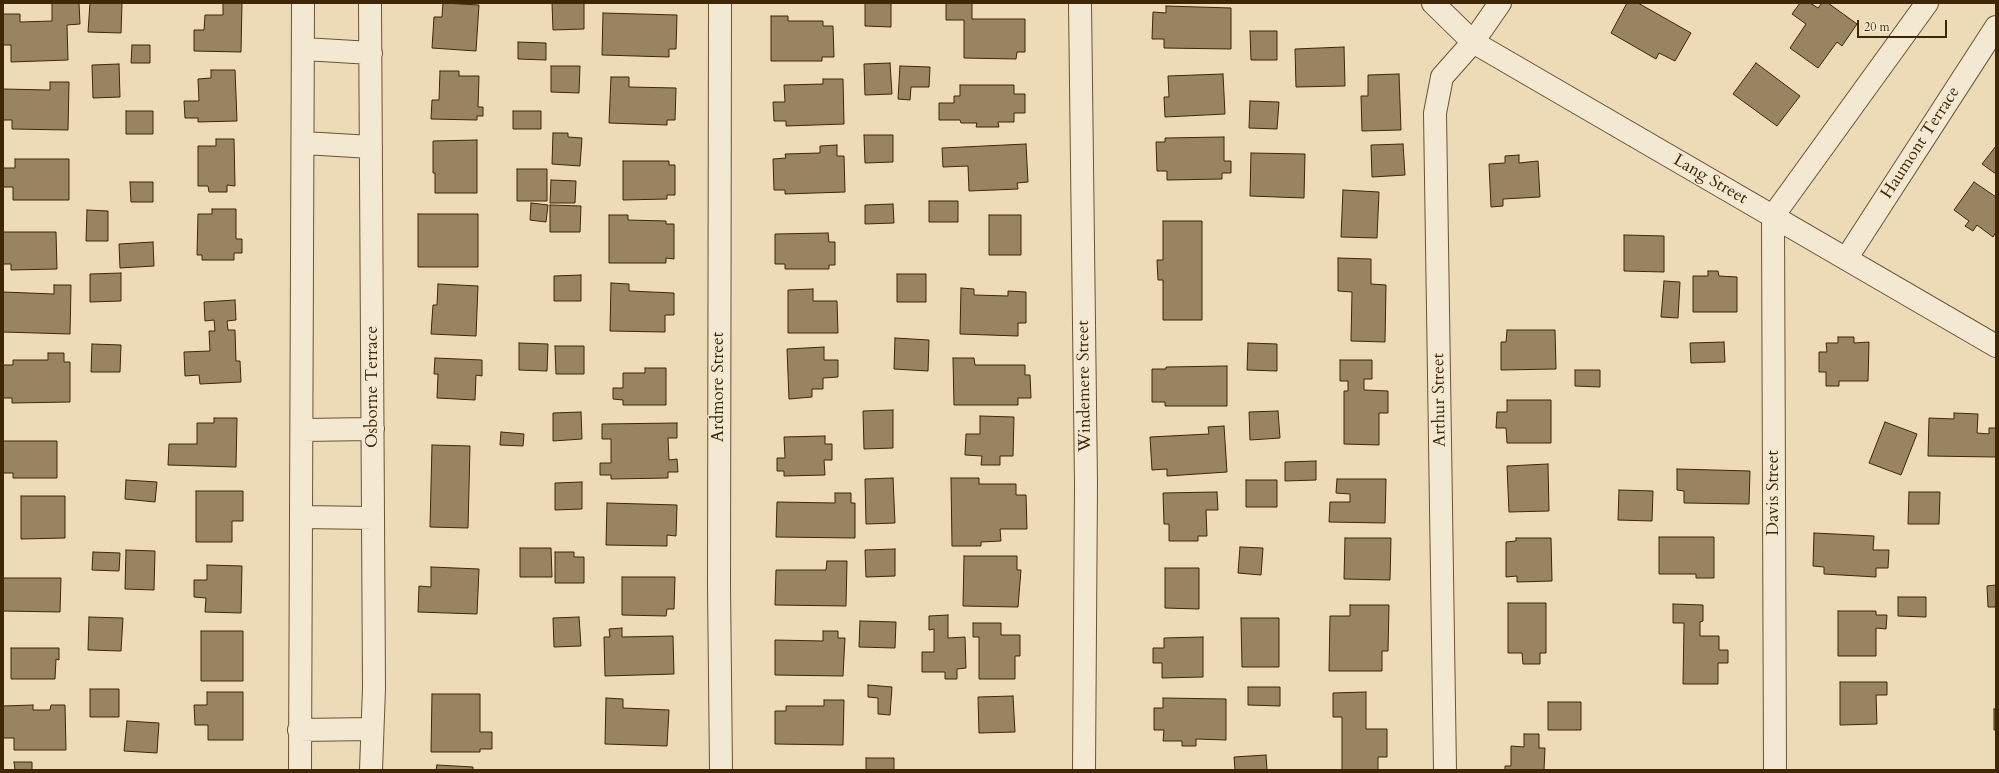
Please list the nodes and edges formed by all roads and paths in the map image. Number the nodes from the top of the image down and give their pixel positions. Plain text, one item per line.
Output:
1 (303, 3) edge
2 (370, 3) edge
3 (720, 3) edge
4 (1080, 3) edge
5 (1433, 3) edge
6 (1500, 3) edge
7 (1927, 3) edge
8 (1996, 27) edge
9 (1473, 42) junction
10 (304, 49) junction
11 (370, 52) junction
12 (304, 142) junction
13 (371, 147) junction
14 (1773, 216) junction
15 (1846, 259) junction
16 (1996, 346) edge
17 (373, 429) junction
18 (302, 430) junction
19 (301, 517) junction
20 (373, 518) junction
21 (372, 729) junction
22 (299, 730) junction
23 (300, 770) edge
24 (371, 770) edge
25 (721, 770) edge
26 (1084, 770) edge
27 (1445, 770) edge
28 (1775, 770) edge

1 - 10 street
2 - 11 street, Osborne Terrace
3 - 25 street, Ardmore Street
4 - 26 street, Windemere Street
5 - 9 street, Lang Street
6 - 9 street, Arthur Street
7 - 14 street
8 - 15 street, Haumont Terrace
9 - 14 street, Lang Street
9 - 27 street, Arthur Street
10 - 11 street
10 - 12 street
11 - 13 street, Osborne Terrace
12 - 13 street
12 - 18 street
13 - 17 street, Osborne Terrace
14 - 15 street, Lang Street
14 - 28 street, Davis Street
15 - 16 street, Lang Street
17 - 18 street
17 - 20 street, Osborne Terrace
18 - 19 street
19 - 20 street
19 - 22 street
20 - 21 street, Osborne Terrace
21 - 22 street
21 - 24 street, Osborne Terrace
22 - 23 street

